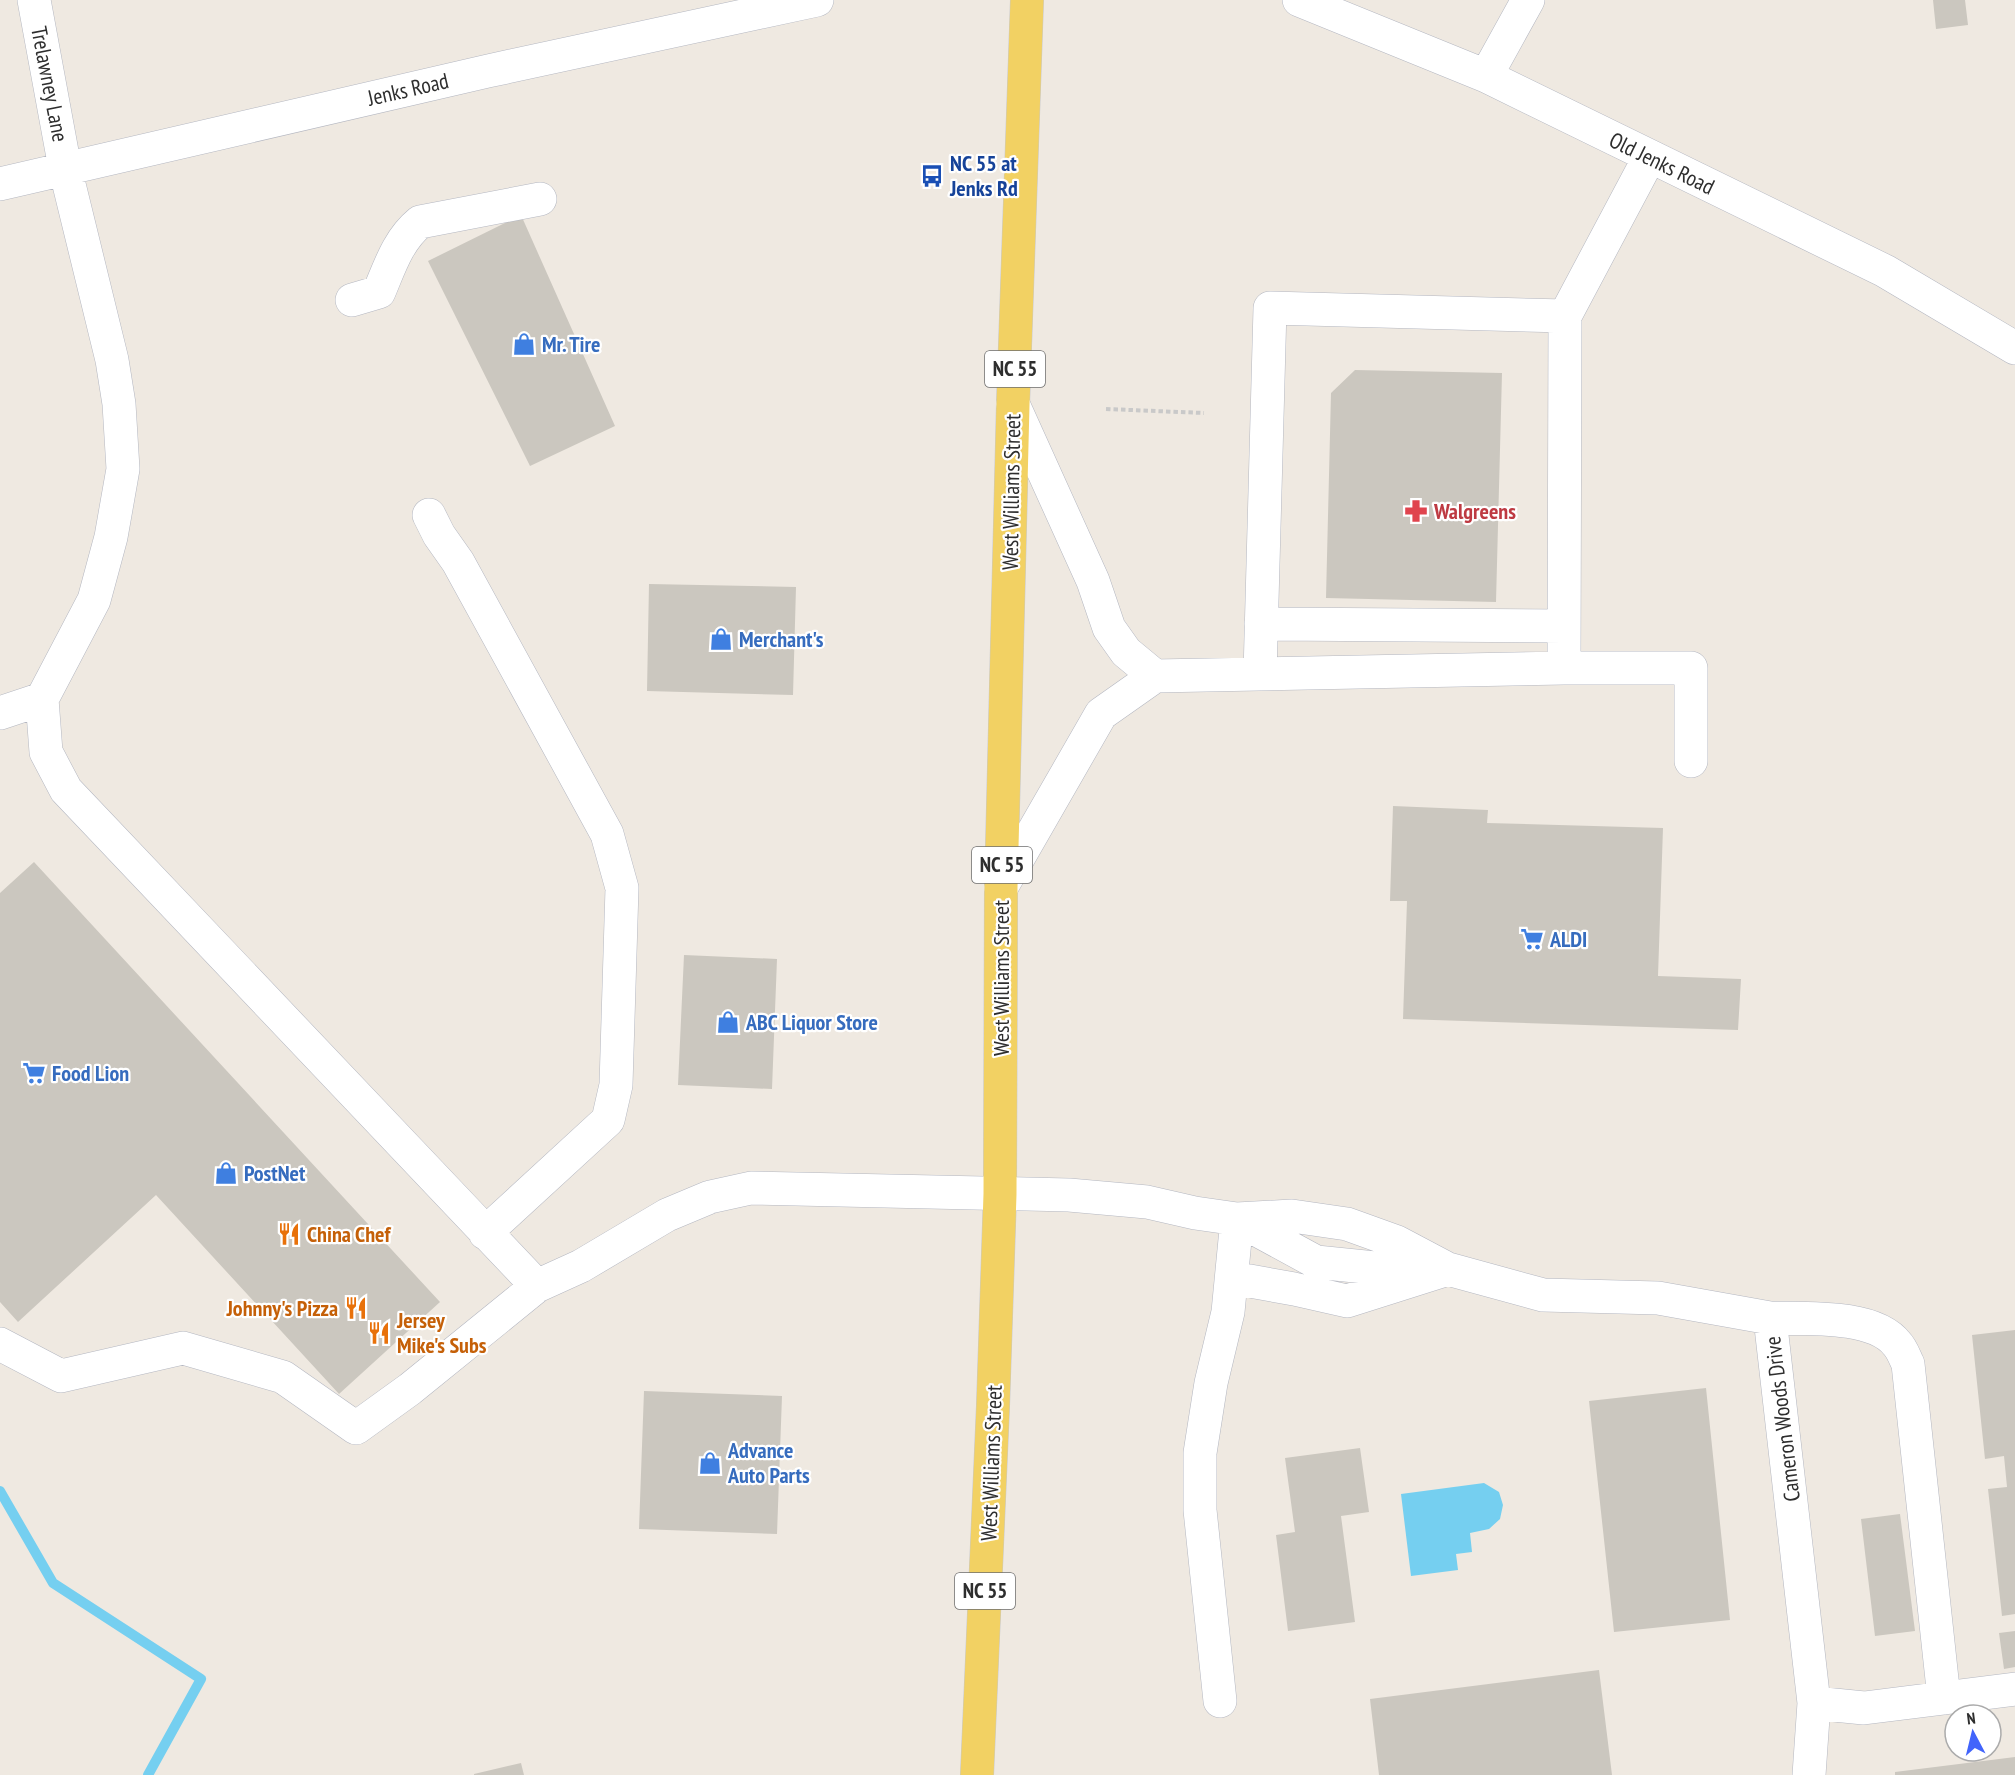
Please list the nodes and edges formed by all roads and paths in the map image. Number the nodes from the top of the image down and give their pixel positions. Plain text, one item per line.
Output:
1 (34, 0) edge
2 (817, 0) edge
3 (1027, 0) edge
4 (1299, 0) edge
5 (1528, 0) edge
6 (1486, 76) junction
7 (1649, 158) junction
8 (65, 168) junction
9 (0, 184) edge
10 (540, 199) dead end
11 (352, 300) dead end
12 (1565, 316) junction
13 (2015, 348) edge
14 (1014, 404) junction
15 (1107, 409) dead end
16 (1204, 412) dead end
17 (429, 515) dead end
18 (1261, 624) junction
19 (1564, 626) junction
20 (1564, 668) junction
21 (1260, 674) junction
22 (1155, 676) junction
23 (42, 699) junction
24 (0, 712) edge
25 (1691, 761) dead end
26 (1001, 888) junction
27 (1000, 1194) junction
28 (1237, 1219) junction
29 (485, 1233) junction
30 (1448, 1269) junction
31 (1233, 1278) junction
32 (537, 1286) junction
33 (1770, 1318) junction
34 (0, 1344) edge
35 (2015, 1689) edge
36 (1944, 1698) junction
37 (1220, 1701) dead end
38 (1814, 1703) junction
39 (977, 1775) edge
40 (1809, 1775) edge

1 - 8 street, Trelawney Lane
2 - 8 street, Jenks Road
3 - 14 main road, West Williams Street / NC 55
4 - 6 street, Old Jenks Road
5 - 6 street
6 - 7 street, Old Jenks Road
7 - 12 street
7 - 13 street, Old Jenks Road
8 - 9 street, Jenks Road
8 - 23 street, Trelawney Lane
10 - 11 street
12 - 18 street
12 - 19 street
14 - 22 street
14 - 26 main road, West Williams Street / NC 55
15 - 16 path
17 - 29 street
18 - 19 street
18 - 21 street
19 - 20 street
20 - 21 street
20 - 25 street
21 - 22 street
22 - 26 street
23 - 24 street
23 - 29 street
26 - 27 main road, West Williams Street / NC 55
27 - 28 street, Cameron Woods Drive
27 - 32 street, Cameron Woods Drive
27 - 39 main road, West Williams Street / NC 55
28 - 30 street, Cameron Woods Drive
28 - 31 street
29 - 32 street
30 - 31 street
30 - 33 street, Cameron Woods Drive
31 - 37 street
32 - 34 street, Cameron Woods Drive
33 - 36 street
33 - 38 street, Cameron Woods Drive
35 - 36 street
36 - 38 street
38 - 40 street, Cameron Woods Drive

